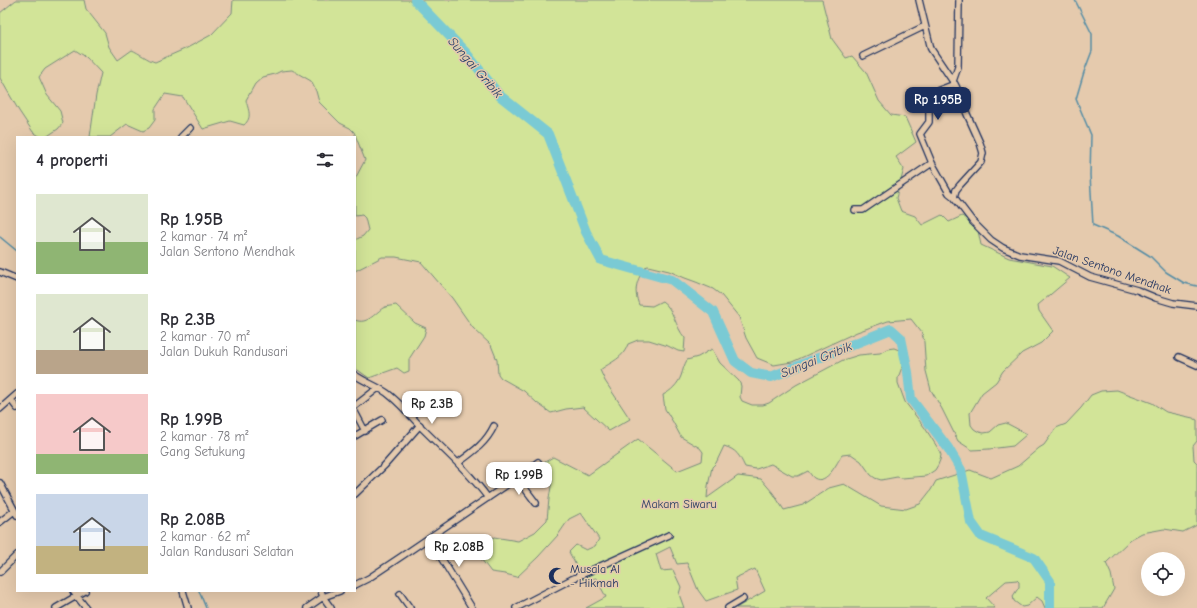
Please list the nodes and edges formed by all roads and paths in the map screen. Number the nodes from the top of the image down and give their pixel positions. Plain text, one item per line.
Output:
1 (919, 0) edge
2 (959, 0) edge
3 (925, 26) junction
4 (863, 56) dead end
5 (954, 82) junction
6 (190, 128) dead end
7 (182, 136) edge
8 (932, 163) junction
9 (954, 196) junction
10 (855, 210) dead end
11 (0, 272) edge
12 (16, 279) edge
13 (1197, 306) edge
14 (1179, 357) dead end
15 (1197, 365) edge
16 (356, 376) edge
17 (378, 388) junction
18 (16, 395) edge
19 (11, 400) junction
20 (356, 405) edge
21 (16, 407) edge
22 (0, 409) edge
23 (356, 414) edge
24 (382, 420) dead end
25 (420, 425) junction
26 (494, 426) dead end
27 (365, 431) junction
28 (356, 436) edge
29 (538, 462) dead end
30 (458, 463) junction
31 (517, 478) junction
32 (0, 483) edge
33 (356, 493) edge
34 (488, 498) junction
35 (536, 503) dead end
36 (15, 509) edge
37 (0, 522) edge
38 (669, 535) dead end
39 (429, 538) junction
40 (16, 556) edge
41 (0, 572) edge
42 (356, 584) edge
43 (183, 592) edge
44 (321, 592) edge
45 (338, 592) edge
46 (75, 593) edge
47 (400, 594) dead end
48 (324, 598) junction
49 (743, 599) dead end
50 (56, 608) edge
51 (86, 608) edge
52 (188, 608) edge
53 (307, 608) edge
54 (331, 608) edge
55 (410, 608) edge
56 (472, 608) edge
57 (516, 608) edge
58 (728, 608) edge

1 - 3 street
2 - 5 street
3 - 4 street
3 - 5 street
5 - 8 street, Jalan Sentono Mendhak
5 - 9 street
6 - 7 street
8 - 9 street, Jalan Sentono Mendhak
8 - 10 street
9 - 13 street, Jalan Sentono Mendhak
11 - 12 street
14 - 15 street
16 - 17 street
17 - 20 street
17 - 25 street
18 - 19 street
19 - 21 street
19 - 22 street
23 - 27 street
24 - 27 street
25 - 30 street
25 - 33 street
26 - 30 street
27 - 28 street
29 - 31 street
30 - 34 street
31 - 34 street
31 - 35 street
32 - 36 street
34 - 39 street
36 - 37 street
38 - 57 street
39 - 42 street
39 - 56 street
40 - 41 street
43 - 52 street
44 - 48 street
45 - 48 street
46 - 50 street
46 - 51 street
47 - 55 street
48 - 53 street
48 - 54 street
49 - 58 street

